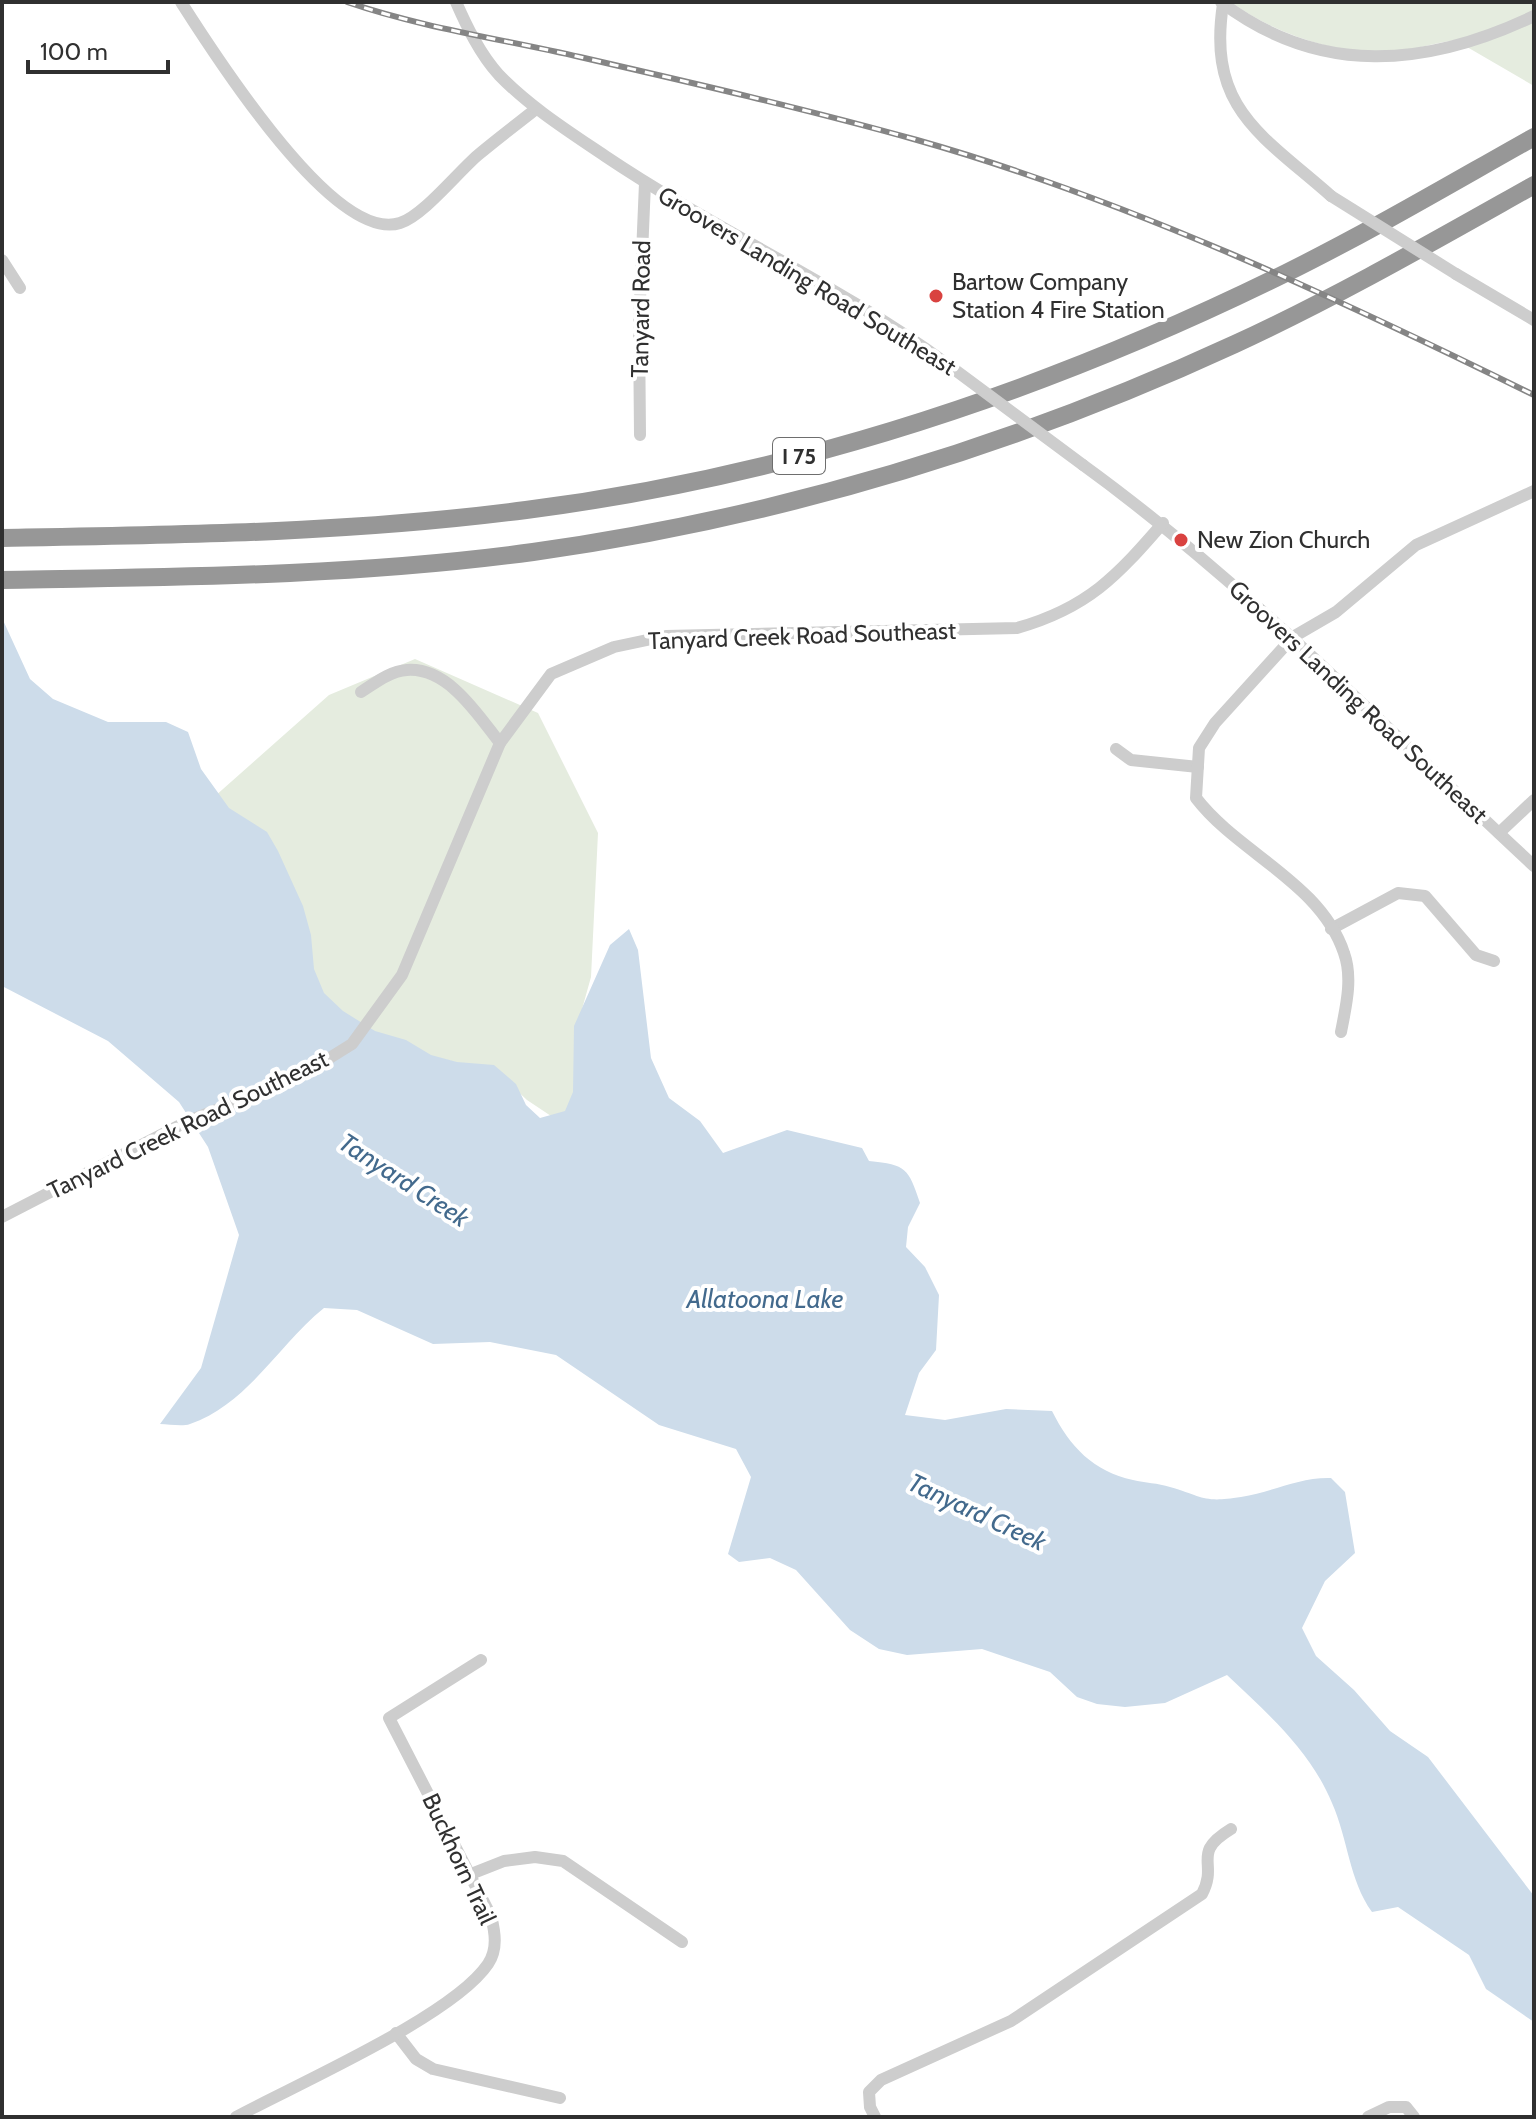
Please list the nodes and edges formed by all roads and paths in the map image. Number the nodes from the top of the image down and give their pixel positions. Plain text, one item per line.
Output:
1 (181, 2) edge
2 (456, 2) edge
3 (1222, 3) edge
4 (1534, 16) edge
5 (536, 109) junction
6 (1534, 137) edge
7 (645, 183) junction
8 (1534, 185) edge
9 (2, 260) edge
10 (20, 288) dead end
11 (1534, 320) edge
12 (640, 435) dead end
13 (1534, 491) edge
14 (1163, 523) junction
15 (2, 538) edge
16 (2, 580) edge
17 (1293, 637) junction
18 (361, 692) dead end
19 (500, 743) junction
20 (1116, 749) dead end
21 (1198, 767) junction
22 (1534, 800) edge
23 (1499, 833) junction
24 (1534, 866) edge
25 (1331, 929) junction
26 (1494, 961) dead end
27 (1341, 1032) dead end
28 (2, 1217) edge
29 (481, 1660) dead end
30 (1231, 1829) dead end
31 (471, 1874) junction
32 (682, 1942) dead end
33 (396, 2033) junction
34 (560, 2098) dead end
35 (236, 2117) edge
36 (875, 2117) edge
37 (1368, 2117) edge
38 (1414, 2117) edge

1 - 5 street
2 - 5 street, Groovers Landing Road Southeast
3 - 4 street
3 - 11 street, bridge
5 - 7 street, Groovers Landing Road Southeast
6 - 15 highway, I 75
7 - 12 street, Tanyard Road
7 - 14 street, Groovers Landing Road Southeast, bridge
8 - 16 highway, I 75
9 - 10 street
13 - 17 street
14 - 17 street, Groovers Landing Road Southeast
14 - 19 street, Tanyard Creek Road Southeast
17 - 21 street
17 - 23 street, Groovers Landing Road Southeast
18 - 19 street
19 - 28 street, Tanyard Creek Road Southeast
20 - 21 street
21 - 25 street
22 - 23 street
23 - 24 street, Groovers Landing Road Southeast
25 - 26 street
25 - 27 street
29 - 31 street, Buckhorn Trail
30 - 36 street
31 - 32 street
31 - 33 street, Buckhorn Trail
33 - 34 street
33 - 35 street, Buckhorn Trail
37 - 38 street

